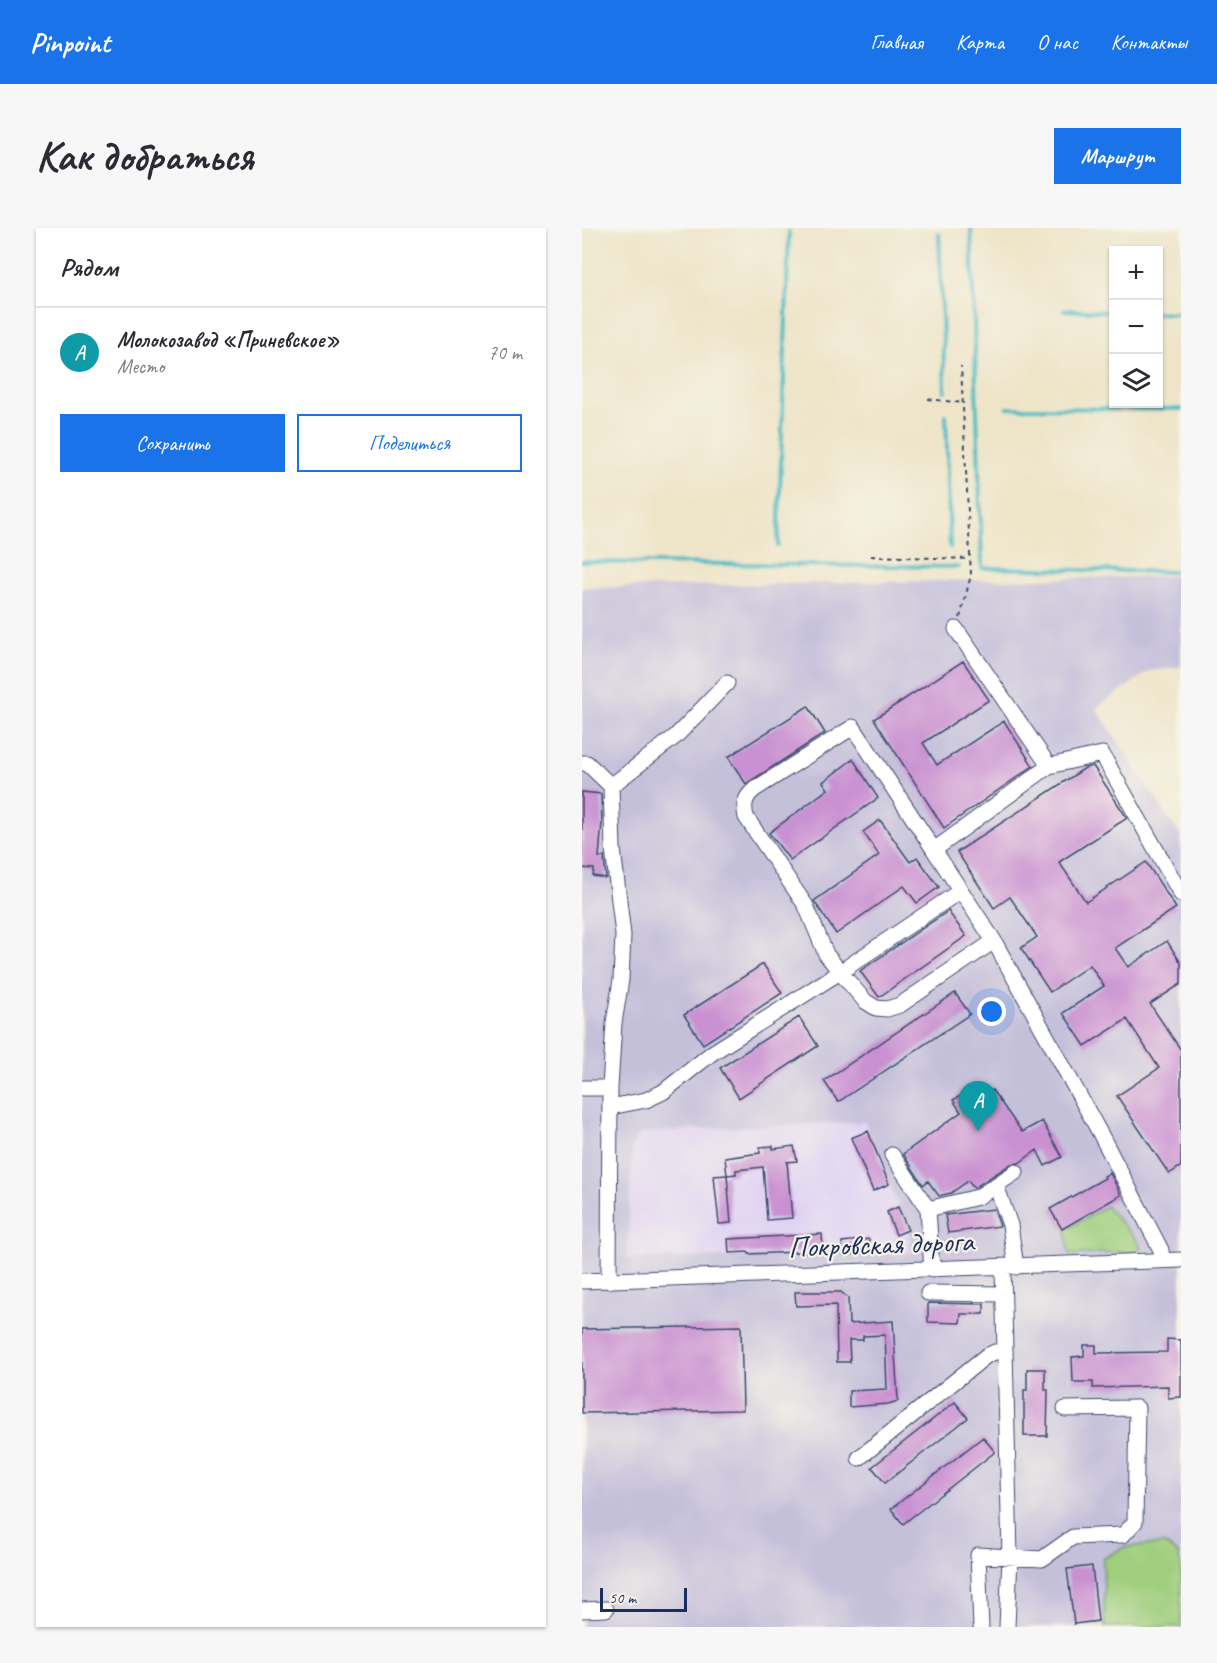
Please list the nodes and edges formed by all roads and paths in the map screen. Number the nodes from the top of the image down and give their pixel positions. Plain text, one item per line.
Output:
1 (961, 366) dead end
2 (928, 399) dead end
3 (964, 404) junction
4 (871, 555) dead end
5 (970, 559) junction
6 (956, 629) joint
7 (727, 683) dead end
8 (582, 763) edge
9 (1049, 766) junction
10 (611, 786) junction
11 (934, 850) junction
12 (960, 891) junction
13 (1181, 894) edge
14 (994, 941) junction
15 (840, 972) junction
16 (582, 1088) edge
17 (610, 1088) junction
18 (610, 1107) junction
19 (892, 1155) dead end
20 (1016, 1172) dead end
21 (996, 1185) junction
22 (928, 1209) junction
23 (1162, 1260) junction
24 (1181, 1260) edge
25 (1010, 1267) junction
26 (932, 1270) junction
27 (582, 1281) edge
28 (609, 1281) junction
29 (928, 1293) dead end
30 (1003, 1294) junction
31 (1004, 1351) junction
32 (1065, 1409) dead end
33 (859, 1458) dead end
34 (1010, 1557) junction
35 (606, 1609) dead end
36 (582, 1610) edge
37 (981, 1627) edge
38 (1007, 1627) edge

1 - 3 path
2 - 3 path
3 - 5 path
4 - 5 path
5 - 6 path
6 - 9 street
7 - 10 street
8 - 10 street
9 - 11 street
9 - 13 street
10 - 17 street
11 - 12 street
11 - 15 street
12 - 14 street
12 - 15 street
14 - 15 street
14 - 23 street
15 - 18 street
16 - 17 street
17 - 18 street
18 - 28 street
19 - 22 street
20 - 21 street
21 - 22 street
21 - 25 street
22 - 26 street
23 - 24 street, Покровская дорога
23 - 25 street, Покровская дорога
25 - 26 street, Покровская дорога
25 - 30 street
26 - 28 street, Покровская дорога
27 - 28 street, Покровская дорога
29 - 30 street
30 - 31 street
31 - 33 street
31 - 34 street
32 - 34 street
34 - 37 street
34 - 38 street
35 - 36 street

